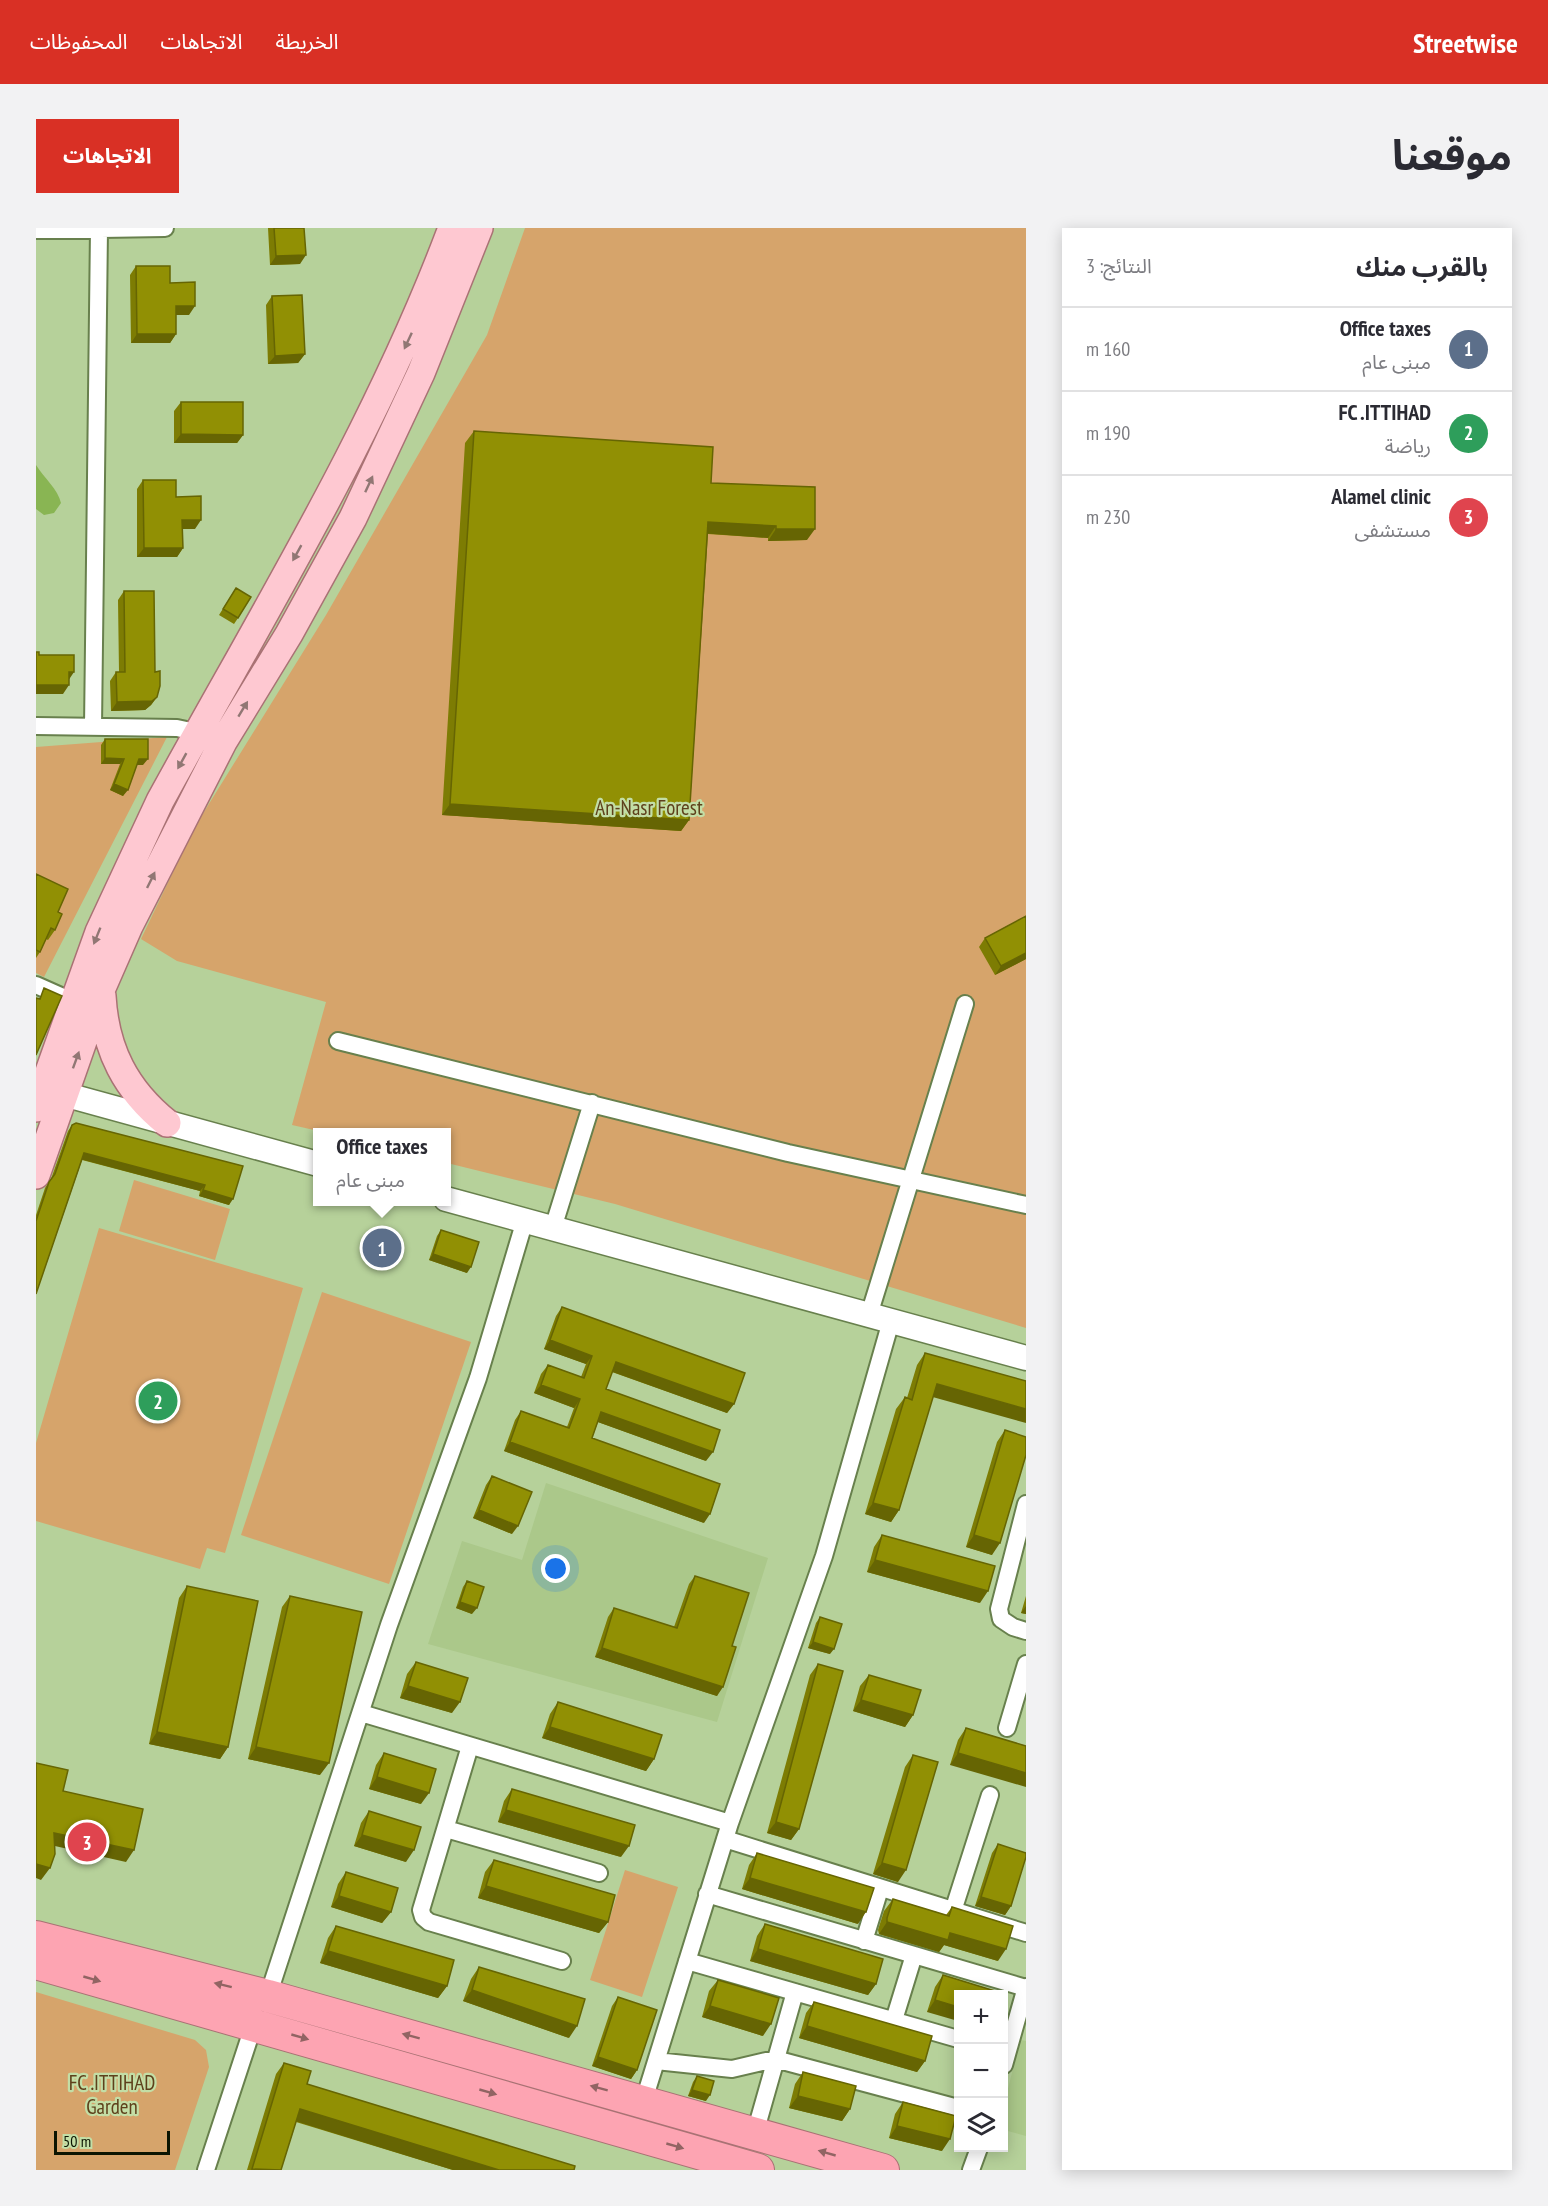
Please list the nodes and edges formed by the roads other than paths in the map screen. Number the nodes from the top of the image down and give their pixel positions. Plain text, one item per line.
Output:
1 (165, 228) edge
2 (452, 228) edge
3 (479, 228) edge
4 (99, 229) edge
5 (36, 230) edge
6 (436, 308) junction
7 (325, 502) junction
8 (353, 518) junction
9 (36, 726) edge
10 (93, 727) junction
11 (198, 731) junction
12 (223, 742) junction
13 (36, 985) edge
14 (101, 990) junction
15 (72, 1001) junction
16 (965, 1004) dead end
17 (339, 1041) dead end
18 (48, 1097) edge
19 (592, 1103) junction
20 (167, 1123) junction
21 (313, 1163) edge
22 (36, 1175) edge
23 (910, 1180) junction
24 (451, 1200) edge
25 (1026, 1205) edge
26 (525, 1220) junction
27 (553, 1228) junction
28 (880, 1318) junction
29 (1026, 1358) edge
30 (1026, 1504) edge
31 (1026, 1631) edge
32 (1026, 1664) edge
33 (361, 1713) junction
34 (1007, 1728) dead end
35 (470, 1746) junction
36 (990, 1795) dead end
37 (730, 1823) junction
38 (446, 1829) junction
39 (724, 1839) junction
40 (599, 1873) dead end
41 (880, 1889) junction
42 (708, 1894) junction
43 (953, 1911) junction
44 (1026, 1933) edge
45 (36, 1937) edge
46 (864, 1941) junction
47 (914, 1955) junction
48 (562, 1961) dead end
49 (687, 1961) junction
50 (36, 1963) edge
51 (1026, 1988) edge
52 (795, 1992) junction
53 (268, 1996) junction
54 (894, 2020) junction
55 (254, 2024) junction
56 (954, 2038) edge
57 (1008, 2047) edge
58 (775, 2059) junction
59 (656, 2061) junction
60 (644, 2100) junction
61 (954, 2107) edge
62 (754, 2133) junction
63 (978, 2152) edge
64 (206, 2170) edge
65 (758, 2170) edge
66 (883, 2170) edge
67 (971, 2170) edge

1 - 4 street
2 - 6 main road
3 - 6 main road
4 - 5 street
4 - 10 street
6 -> 7 main road
8 -> 6 main road
7 - 8 main road
7 -> 11 main road
12 -> 8 main road
9 - 10 street
10 - 11 street
11 - 12 street
11 -> 15 main road
14 -> 12 main road
13 - 15 street
18 -> 14 main road
14 - 20 main road
15 - 18 main road
16 - 23 street
17 - 19 street
18 - 20 street
18 - 22 main road
19 - 23 street
19 - 27 street
20 - 21 street
23 - 25 street
23 - 28 street
24 - 26 street
26 - 27 street
26 - 33 street
27 - 28 street
28 - 29 street
28 - 37 street
30 - 31 street
32 - 34 street
33 - 35 street
33 - 53 street
35 - 37 street
35 - 38 street
36 - 43 street
37 - 39 street
38 - 40 street
38 - 48 street
39 - 41 street
39 - 42 street
41 - 43 street
41 - 46 street
42 - 46 street
42 - 49 street
43 - 44 street
53 -> 45 highway
46 - 47 street
47 - 51 street
47 - 54 street
49 - 52 street
49 - 59 street
50 -> 55 highway
51 - 57 street
52 - 54 street
52 - 58 street
60 -> 53 highway
54 - 56 street
55 - 64 street
55 -> 65 highway
58 - 59 street
58 - 61 street
58 - 62 street
59 - 60 street
60 - 62 highway
66 -> 62 highway
63 - 67 street

